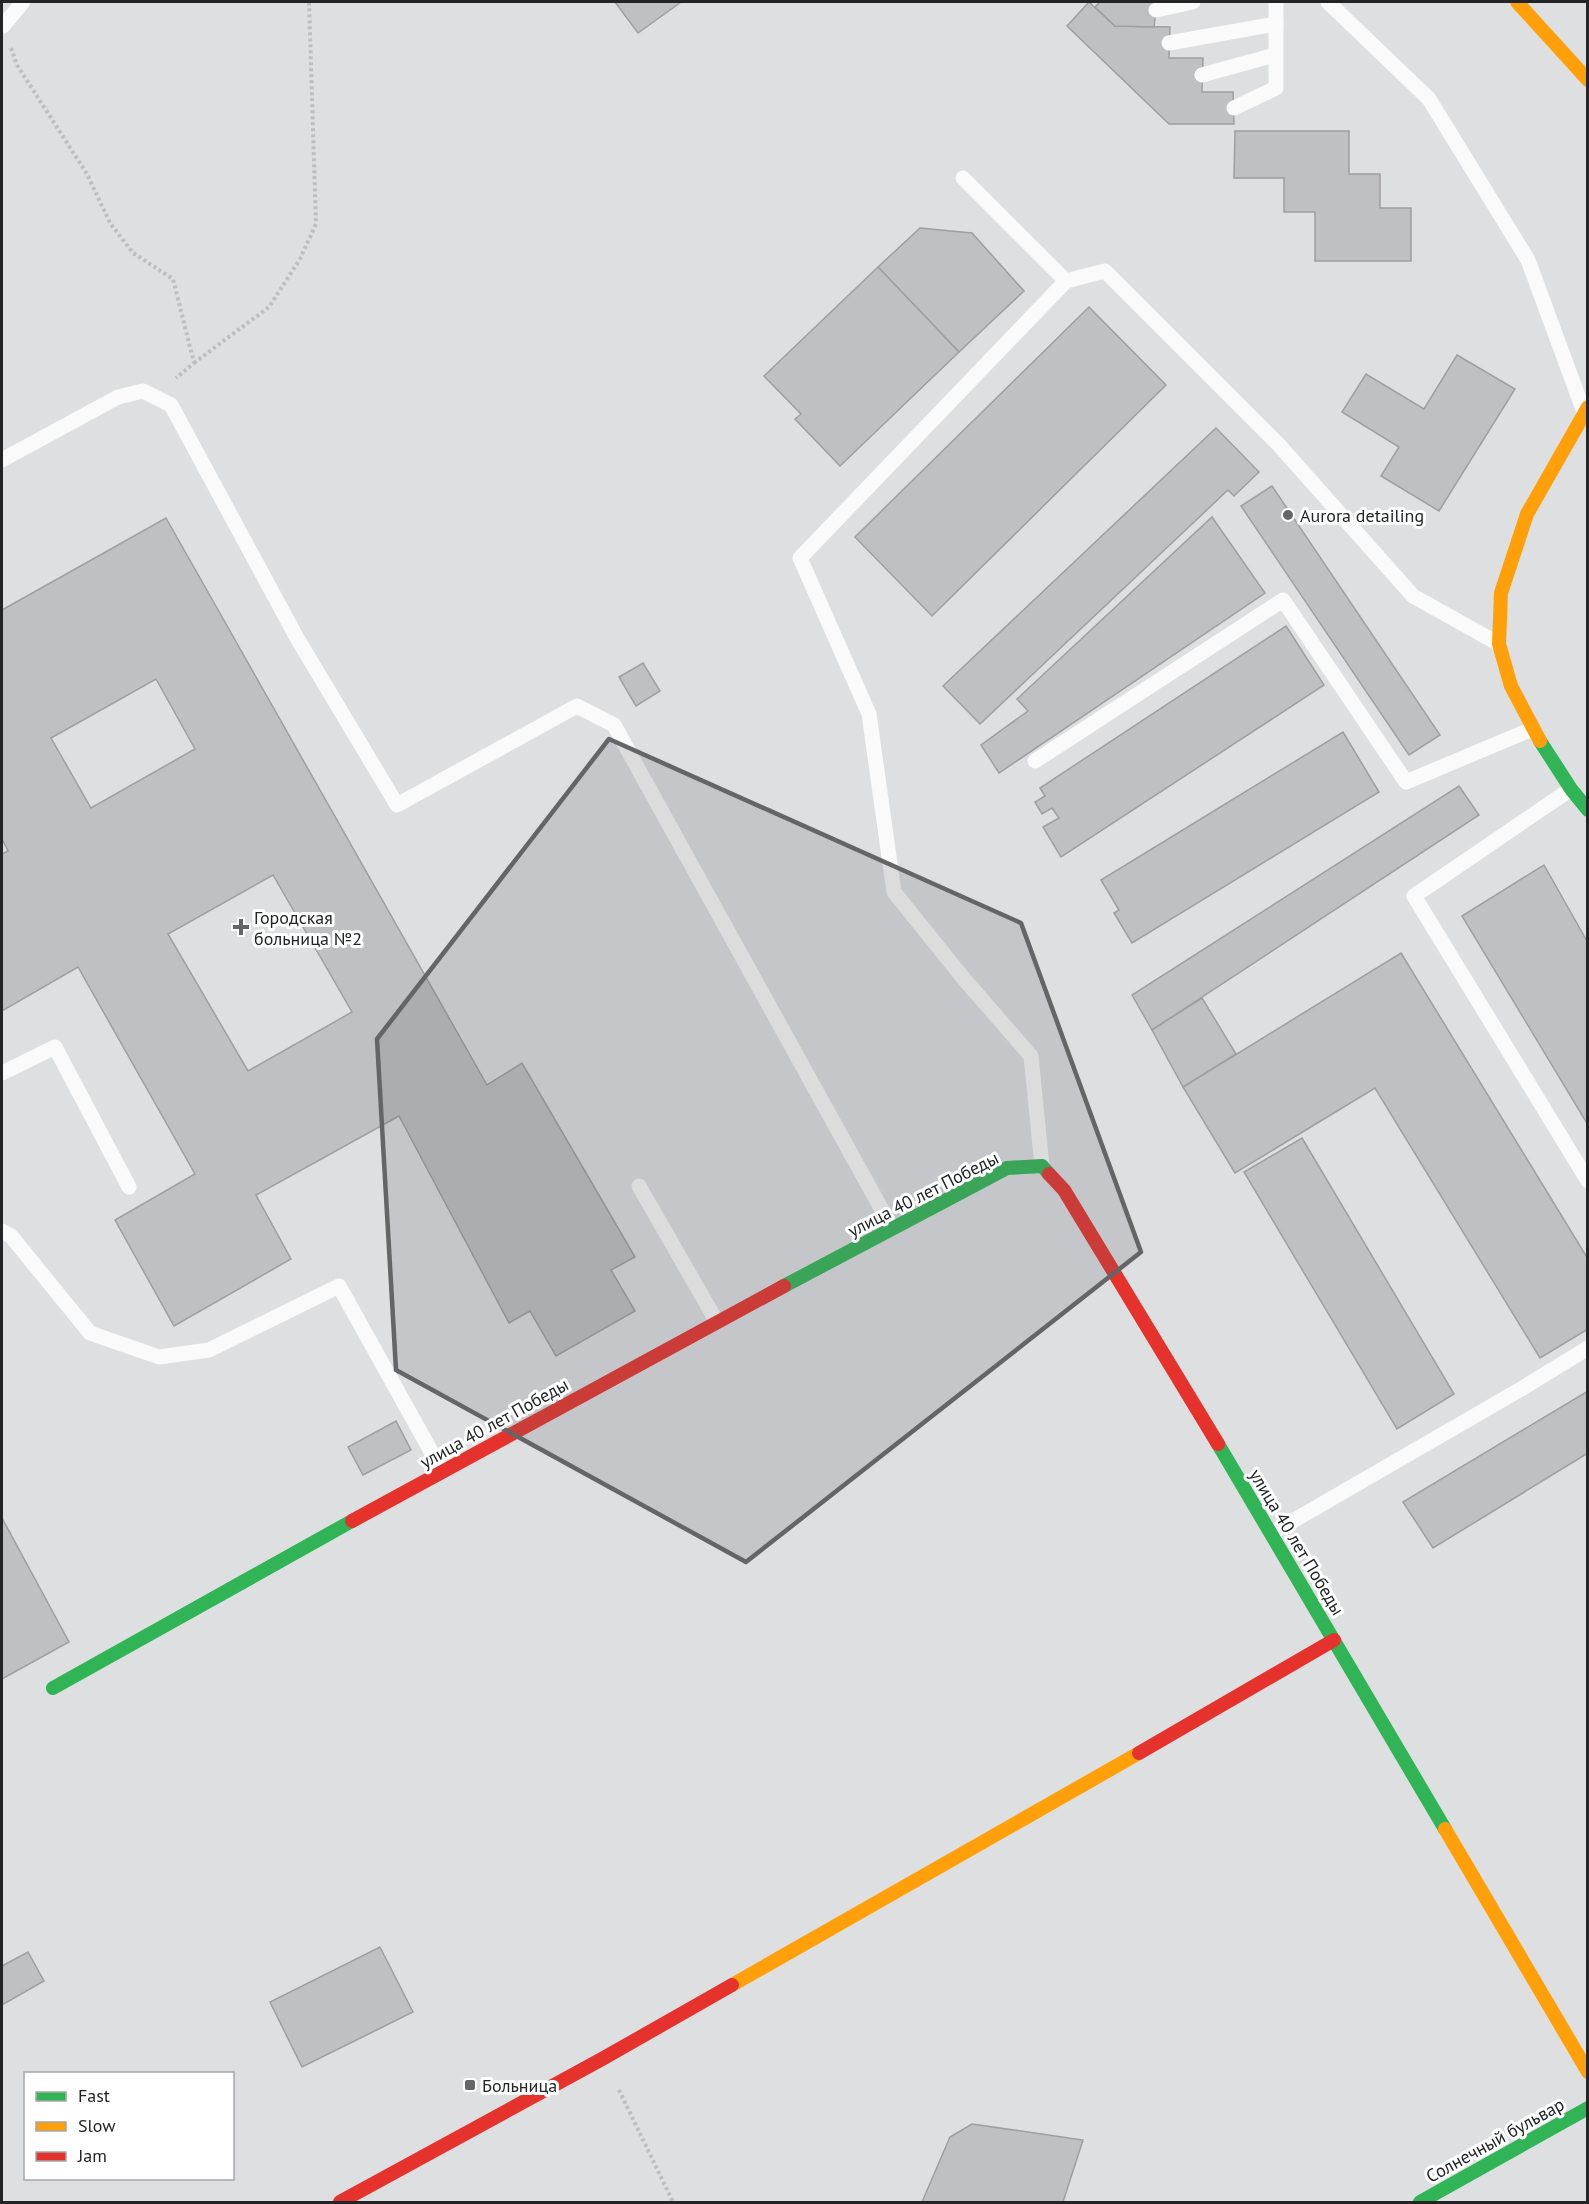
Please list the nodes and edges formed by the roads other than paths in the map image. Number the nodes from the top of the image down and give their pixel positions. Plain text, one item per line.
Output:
1 (23, 2) edge
2 (1193, 2) edge
3 (1276, 2) edge
4 (1328, 2) edge
5 (1517, 2) edge
6 (1156, 10) dead end
7 (1276, 24) junction
8 (3, 26) edge
9 (1170, 43) dead end
10 (1275, 55) junction
11 (1202, 75) dead end
12 (1587, 80) edge
13 (1234, 108) dead end
14 (963, 178) dead end
15 (1066, 281) junction
16 (1586, 409) edge
17 (2, 460) edge
18 (1499, 644) junction
19 (1532, 729) junction
20 (1035, 761) dead end
21 (1571, 789) junction
22 (1587, 810) edge
23 (2, 1073) edge
24 (1042, 1166) junction
25 (1587, 1181) edge
26 (639, 1186) dead end
27 (129, 1187) dead end
28 (892, 1228) junction
29 (2, 1231) edge
30 (717, 1322) junction
31 (1587, 1348) edge
32 (442, 1471) junction
33 (1272, 1533) junction
34 (1334, 1640) junction
35 (53, 1688) dead end
36 (1587, 2072) edge
37 (1587, 2108) edge
38 (340, 2202) edge
39 (1420, 2202) edge

1 - 8 lane
2 - 6 lane
3 - 7 lane
4 - 16 lane
5 - 12 street
7 - 9 lane
7 - 10 lane
10 - 11 lane
10 - 13 lane
14 - 15 lane
15 - 18 lane
15 - 24 lane
16 - 18 street
17 - 28 lane
18 - 19 street
19 - 20 lane
19 - 21 street
21 - 22 street
21 - 25 lane
23 - 27 lane
24 - 28 street, улица 40 лет Победы
24 - 33 street, улица 40 лет Победы
26 - 30 lane
28 - 30 street, улица 40 лет Победы
29 - 32 lane
30 - 32 street, улица 40 лет Победы
31 - 33 lane
32 - 35 street, улица 40 лет Победы
33 - 34 street, улица 40 лет Победы
34 - 36 street, улица 40 лет Победы
34 - 38 street
37 - 39 street, Солнечный бульвар

